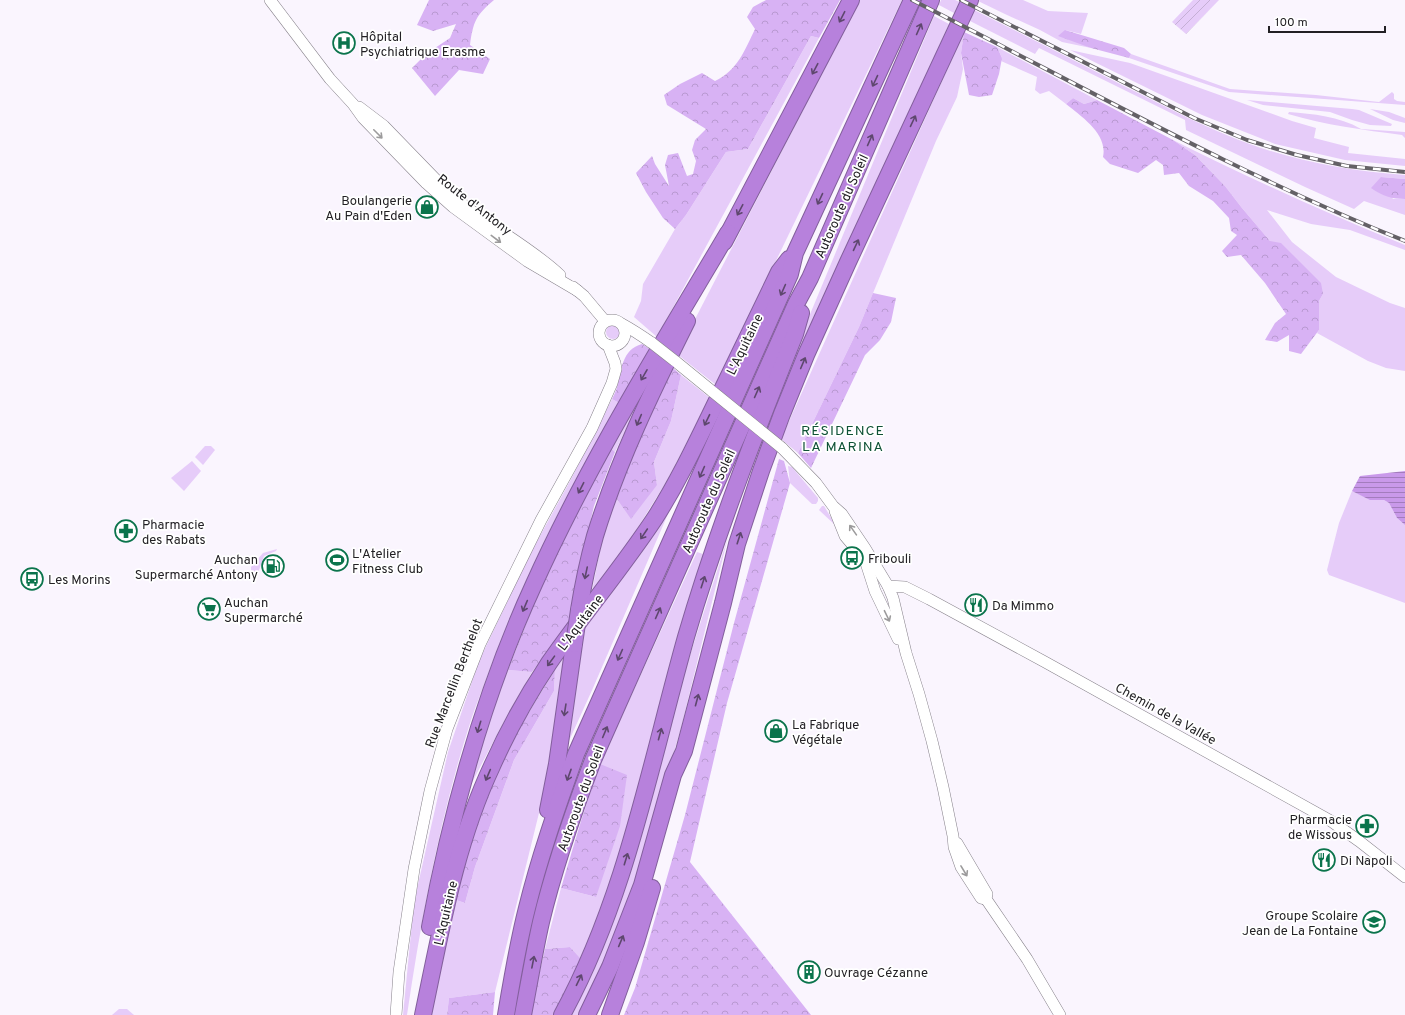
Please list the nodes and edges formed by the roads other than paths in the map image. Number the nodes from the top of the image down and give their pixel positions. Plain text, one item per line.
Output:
1 (262, 0) edge
2 (270, 0) edge
3 (851, 0) edge
4 (912, 0) edge
5 (932, 0) edge
6 (970, 0) edge
7 (290, 28) junction
8 (728, 233) junction
9 (795, 253) junction
10 (810, 278) junction
11 (605, 321) junction
12 (622, 324) junction
13 (638, 334) junction
14 (621, 342) junction
15 (608, 346) junction
16 (615, 363) junction
17 (833, 506) junction
18 (888, 587) junction
19 (875, 591) junction
20 (906, 653) junction
21 (684, 751) junction
22 (1405, 877) edge
23 (533, 886) junction
24 (396, 1015) edge
25 (419, 1015) edge
26 (423, 1015) edge
27 (506, 1015) edge
28 (523, 1015) edge
29 (562, 1015) edge
30 (587, 1015) edge
31 (610, 1015) edge
32 (1060, 1015) edge

1 - 7 street
2 - 7 street
3 -> 8 highway
4 -> 9 highway, Autoroute du Soleil
10 -> 5 highway, Autoroute du Soleil
21 -> 6 highway
7 - 11 street, Route d'Antony
8 -> 23 highway, bridge
8 -> 25 highway
9 -> 23 highway, Autoroute du Soleil
9 -> 26 highway, L'Aquitaine
28 -> 10 highway, Autoroute du Soleil
29 -> 10 highway
11 - 12 street
11 - 15 street
12 - 13 street
12 - 14 street
13 - 14 street
13 - 17 street, bridge
14 - 15 street
14 - 16 street, Rue Marcellin Berthelot
15 - 16 street
16 - 24 street, Rue Marcellin Berthelot
18 -> 17 street
17 - 19 street
18 - 19 street
18 - 20 street
18 - 22 street, Chemin de la Vallée
19 -> 20 street
20 - 32 street
30 -> 21 highway
21 - 31 highway
23 - 27 highway, Autoroute du Soleil

